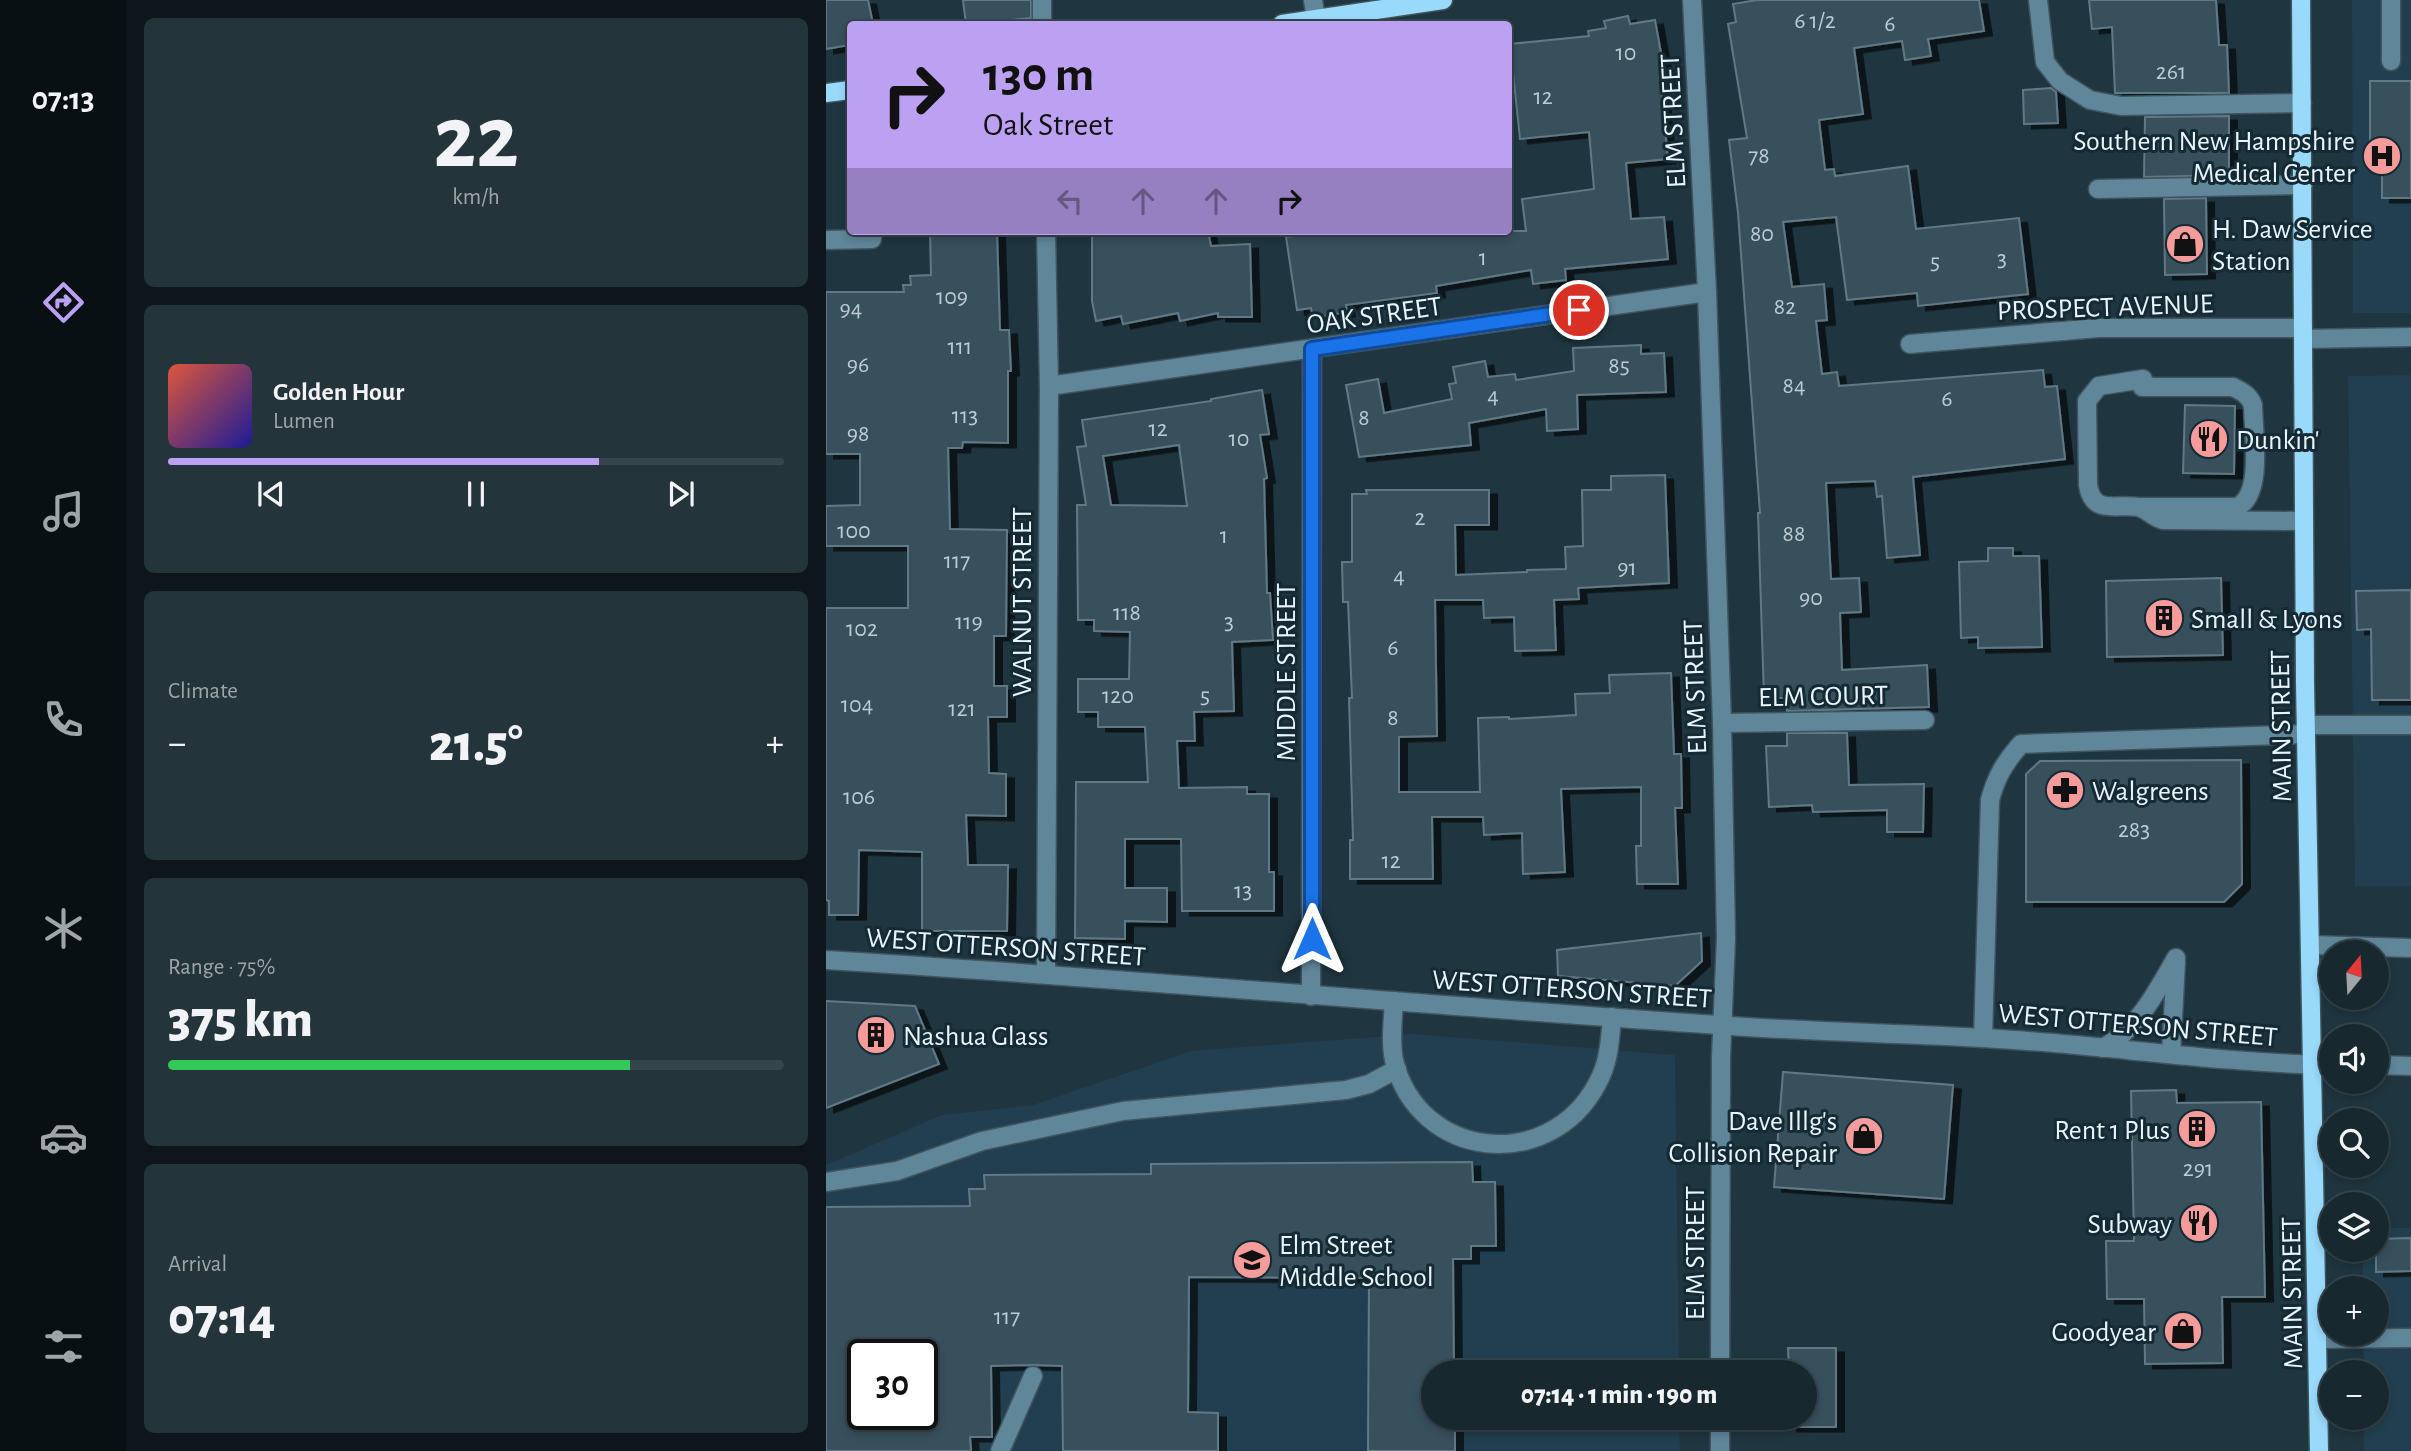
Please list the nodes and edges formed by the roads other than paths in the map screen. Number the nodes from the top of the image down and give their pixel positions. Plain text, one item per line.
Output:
1 (1042, 0) edge
2 (1313, 0) edge
3 (1443, 0) edge
4 (1692, 0) edge
5 (2038, 0) edge
6 (2301, 0) edge
7 (2391, 0) edge
8 (1316, 19) junction
9 (1042, 21) edge
10 (1302, 21) edge
11 (2391, 61) dead end
12 (847, 90) edge
13 (826, 93) edge
14 (2302, 103) junction
15 (2303, 185) junction
16 (2098, 189) dead end
17 (872, 235) edge
18 (1046, 235) edge
19 (826, 240) edge
20 (1707, 292) junction
21 (2303, 333) junction
22 (2411, 337) edge
23 (1910, 344) dead end
24 (1312, 349) junction
25 (1049, 386) junction
26 (2141, 508) junction
27 (2304, 521) junction
28 (1926, 720) dead end
29 (1722, 723) junction
30 (2411, 725) edge
31 (2306, 729) junction
32 (2311, 945) junction
33 (2411, 948) edge
34 (826, 960) edge
35 (1046, 973) junction
36 (1311, 996) junction
37 (1394, 1001) junction
38 (1612, 1017) junction
39 (1721, 1026) junction
40 (2319, 1032) edge
41 (1983, 1038) junction
42 (2103, 1048) junction
43 (2171, 1054) junction
44 (2319, 1064) edge
45 (2389, 1065) edge
46 (2411, 1066) edge
47 (1397, 1069) junction
48 (2322, 1094) edge
49 (826, 1182) edge
50 (2320, 1276) edge
51 (2389, 1338) edge
52 (2411, 1338) edge
53 (2319, 1346) edge
54 (1720, 1360) edge
55 (1033, 1376) dead end
56 (1720, 1430) edge
57 (1000, 1451) edge
58 (1720, 1451) edge
59 (2319, 1451) edge

1 - 9 street
2 - 8 street
3 - 8 main road
4 - 20 street, ELM STREET
5 - 14 street
6 - 14 main road, MAIN STREET
7 - 11 street
8 - 10 main road
12 - 13 main road
14 - 15 main road, MAIN STREET
15 - 16 street
15 - 21 main road, MAIN STREET
17 - 19 street
18 - 25 street, WALNUT STREET
20 - 24 street, OAK STREET
20 - 29 street, ELM STREET
21 - 22 street, PROSPECT AVENUE
21 - 23 street, PROSPECT AVENUE
21 - 27 main road, MAIN STREET
24 - 25 street, OAK STREET
24 - 36 street, MIDDLE STREET
25 - 35 street, WALNUT STREET
26 - 26 street
26 - 27 street
27 - 31 main road, MAIN STREET
28 - 29 street, ELM COURT
29 - 39 street, ELM STREET
30 - 31 street
31 - 32 main road, MAIN STREET
31 - 41 street
32 - 33 street
32 - 40 main road, MAIN STREET
34 - 35 street, WEST OTTERSON STREET
35 - 36 street, WEST OTTERSON STREET
36 - 37 street, WEST OTTERSON STREET
37 - 38 street, WEST OTTERSON STREET
37 - 47 street
38 - 39 street, WEST OTTERSON STREET
38 - 47 street
39 - 41 street, WEST OTTERSON STREET
39 - 54 street, ELM STREET
41 - 42 street, WEST OTTERSON STREET
42 - 43 street, WEST OTTERSON STREET
42 - 43 street
43 - 44 street, WEST OTTERSON STREET
45 - 46 street
47 - 49 street
48 - 50 main road, MAIN STREET
51 - 52 street
53 - 59 main road, MAIN STREET
55 - 57 street
56 - 58 street

